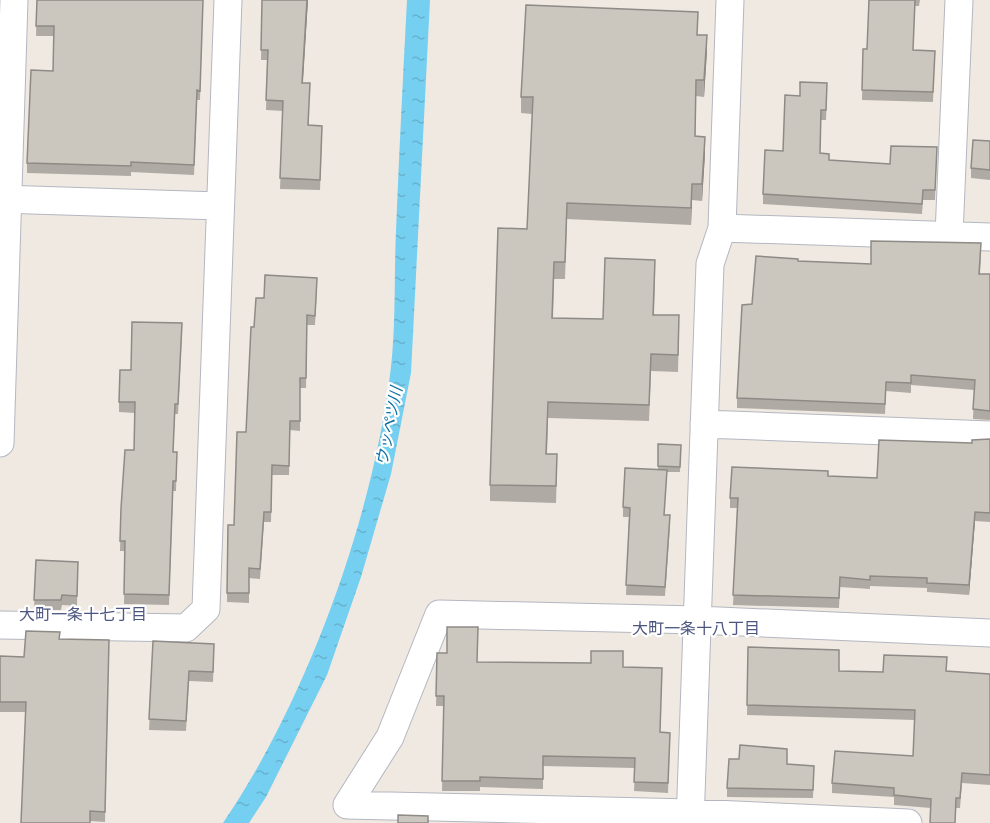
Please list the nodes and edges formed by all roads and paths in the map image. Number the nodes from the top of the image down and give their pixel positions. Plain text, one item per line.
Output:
1 (14, 0) edge
2 (228, 0) edge
3 (730, 0) edge
4 (960, 0) edge
5 (3, 199) edge
6 (220, 206) junction
7 (722, 228) junction
8 (949, 235) junction
9 (990, 237) edge
10 (704, 424) junction
11 (990, 435) edge
12 (0, 443) edge
13 (698, 620) junction
14 (0, 625) edge
15 (990, 633) edge
16 (690, 818) edge
17 (908, 823) edge

1 - 5 street
2 - 6 street
3 - 7 street
4 - 8 street
5 - 6 street
5 - 12 street
6 - 14 street
7 - 8 street
7 - 10 street
8 - 9 street
10 - 11 street
10 - 13 street
13 - 15 street
13 - 16 street
13 - 16 street
16 - 17 street

